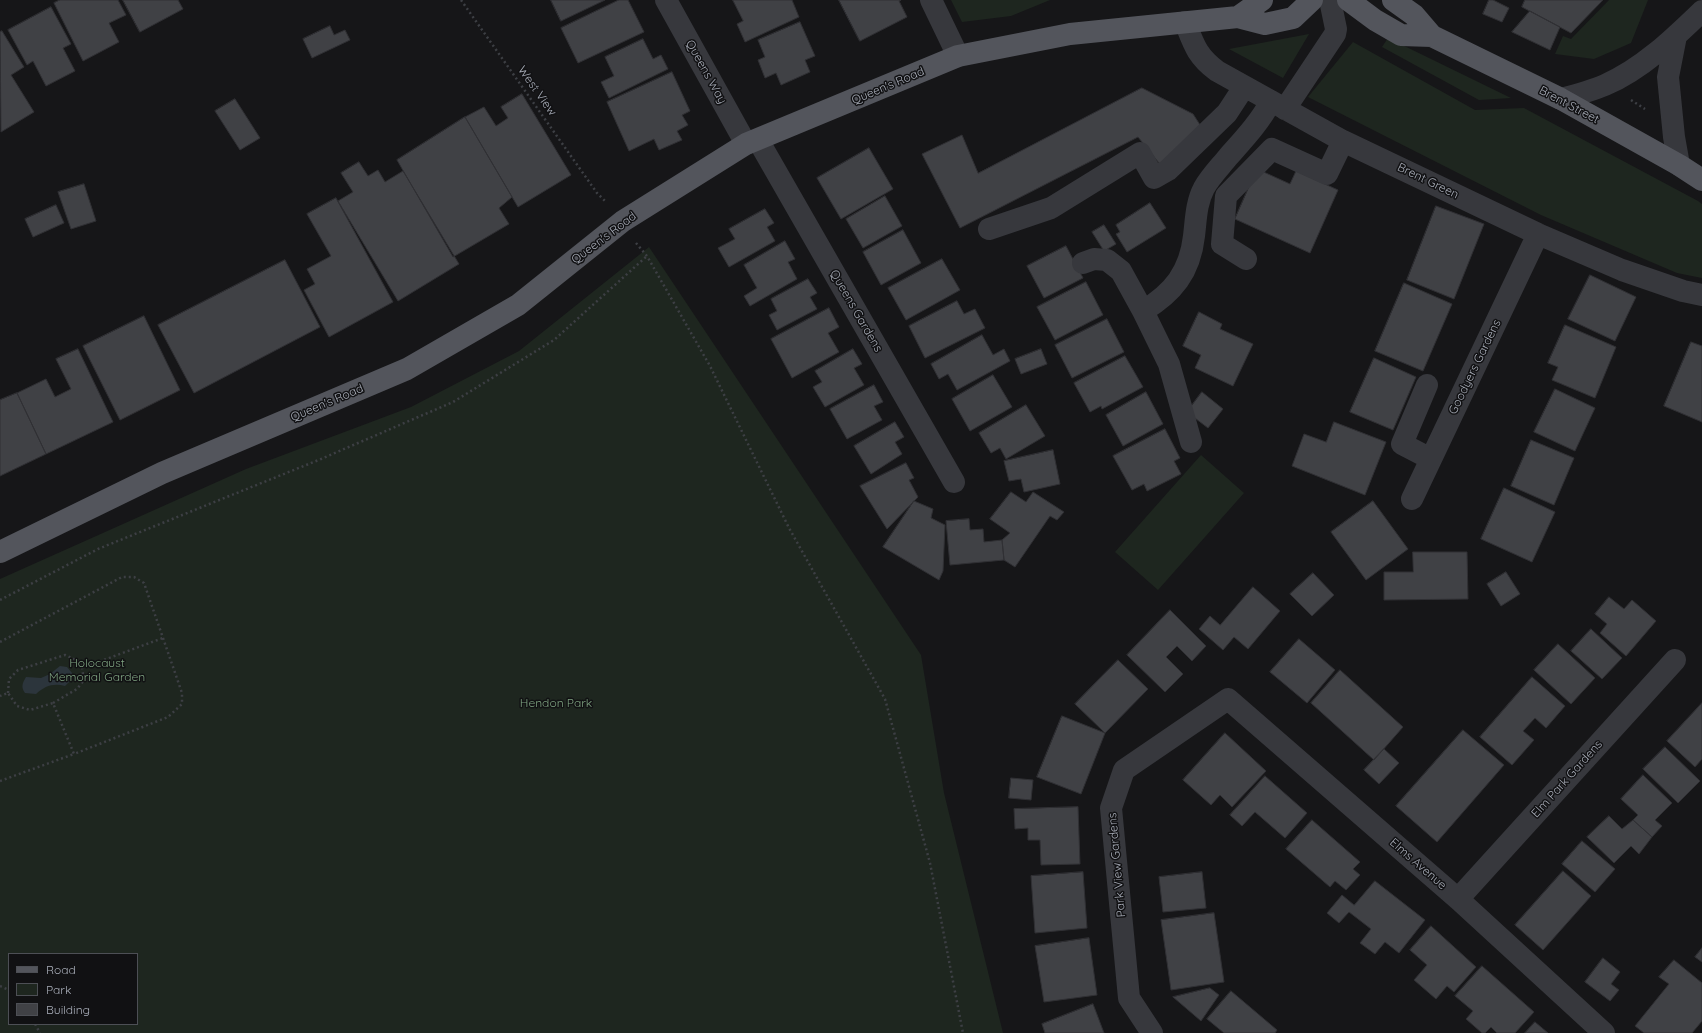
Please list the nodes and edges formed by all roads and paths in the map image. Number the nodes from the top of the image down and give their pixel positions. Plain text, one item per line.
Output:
1 (461, 0) edge
2 (666, 0) edge
3 (931, 0) edge
4 (1262, 0) edge
5 (1312, 0) edge
6 (1330, 0) edge
7 (1348, 0) edge
8 (1393, 0) edge
9 (1702, 11) edge
10 (1238, 17) junction
11 (1185, 22) junction
12 (1432, 36) junction
13 (1676, 36) junction
14 (958, 56) junction
15 (1244, 87) junction
16 (1627, 98) dead end
17 (1561, 99) junction
18 (1278, 105) junction
19 (1647, 110) dead end
20 (1343, 141) junction
21 (752, 142) junction
22 (1679, 165) junction
23 (1702, 180) edge
24 (597, 193) dead end
25 (990, 229) dead end
26 (1538, 234) junction
27 (636, 243) dead end
28 (647, 256) junction
29 (1246, 259) dead end
30 (1083, 263) dead end
31 (1702, 295) edge
32 (1143, 311) junction
33 (1427, 385) dead end
34 (1191, 442) dead end
35 (1431, 459) junction
36 (954, 482) dead end
37 (1412, 500) dead end
38 (0, 552) edge
39 (0, 600) edge
40 (163, 638) junction
41 (0, 642) edge
42 (1675, 660) dead end
43 (82, 668) junction
44 (8, 693) junction
45 (0, 696) edge
46 (1228, 699) joint
47 (53, 703) junction
48 (74, 754) junction
49 (0, 781) edge
50 (1458, 899) junction
51 (963, 1033) edge
52 (1152, 1033) edge
53 (1604, 1033) edge

1 - 24 path, West View
2 - 21 street, Queens Way
3 - 14 street
4 - 10 main road, Queen's Road
5 - 10 main road, Queen's Road
6 - 18 street
7 - 12 main road, Brent Street
8 - 12 main road, Brent Street
9 - 13 street
10 - 11 main road, Queen's Road
11 - 14 main road, Queen's Road
11 - 15 street, Brent Green
12 - 17 main road, Brent Street
13 - 17 street
13 - 22 street
14 - 21 main road, Queen's Road
15 - 18 street, Brent Green
15 - 25 street
16 - 19 path
17 - 22 main road, Brent Street
18 - 20 street, Brent Green
18 - 32 street
20 - 26 street, Brent Green
20 - 29 street
21 - 36 street, Queens Gardens
21 - 38 main road, Queen's Road
22 - 23 main road, Brent Street
26 - 31 street, Brent Green
26 - 35 street, Goodyers Gardens
27 - 28 path
28 - 39 path
28 - 51 path
30 - 32 street
32 - 34 street
33 - 35 street
35 - 37 street, Goodyers Gardens
40 - 41 path
40 - 43 path
40 - 48 path
42 - 50 street, Elm Park Gardens
43 - 44 path
43 - 47 path
44 - 45 path
44 - 47 path
46 - 50 street, Elms Avenue
46 - 52 street, Park View Gardens
47 - 48 path
48 - 49 path
50 - 53 street, Elms Avenue

